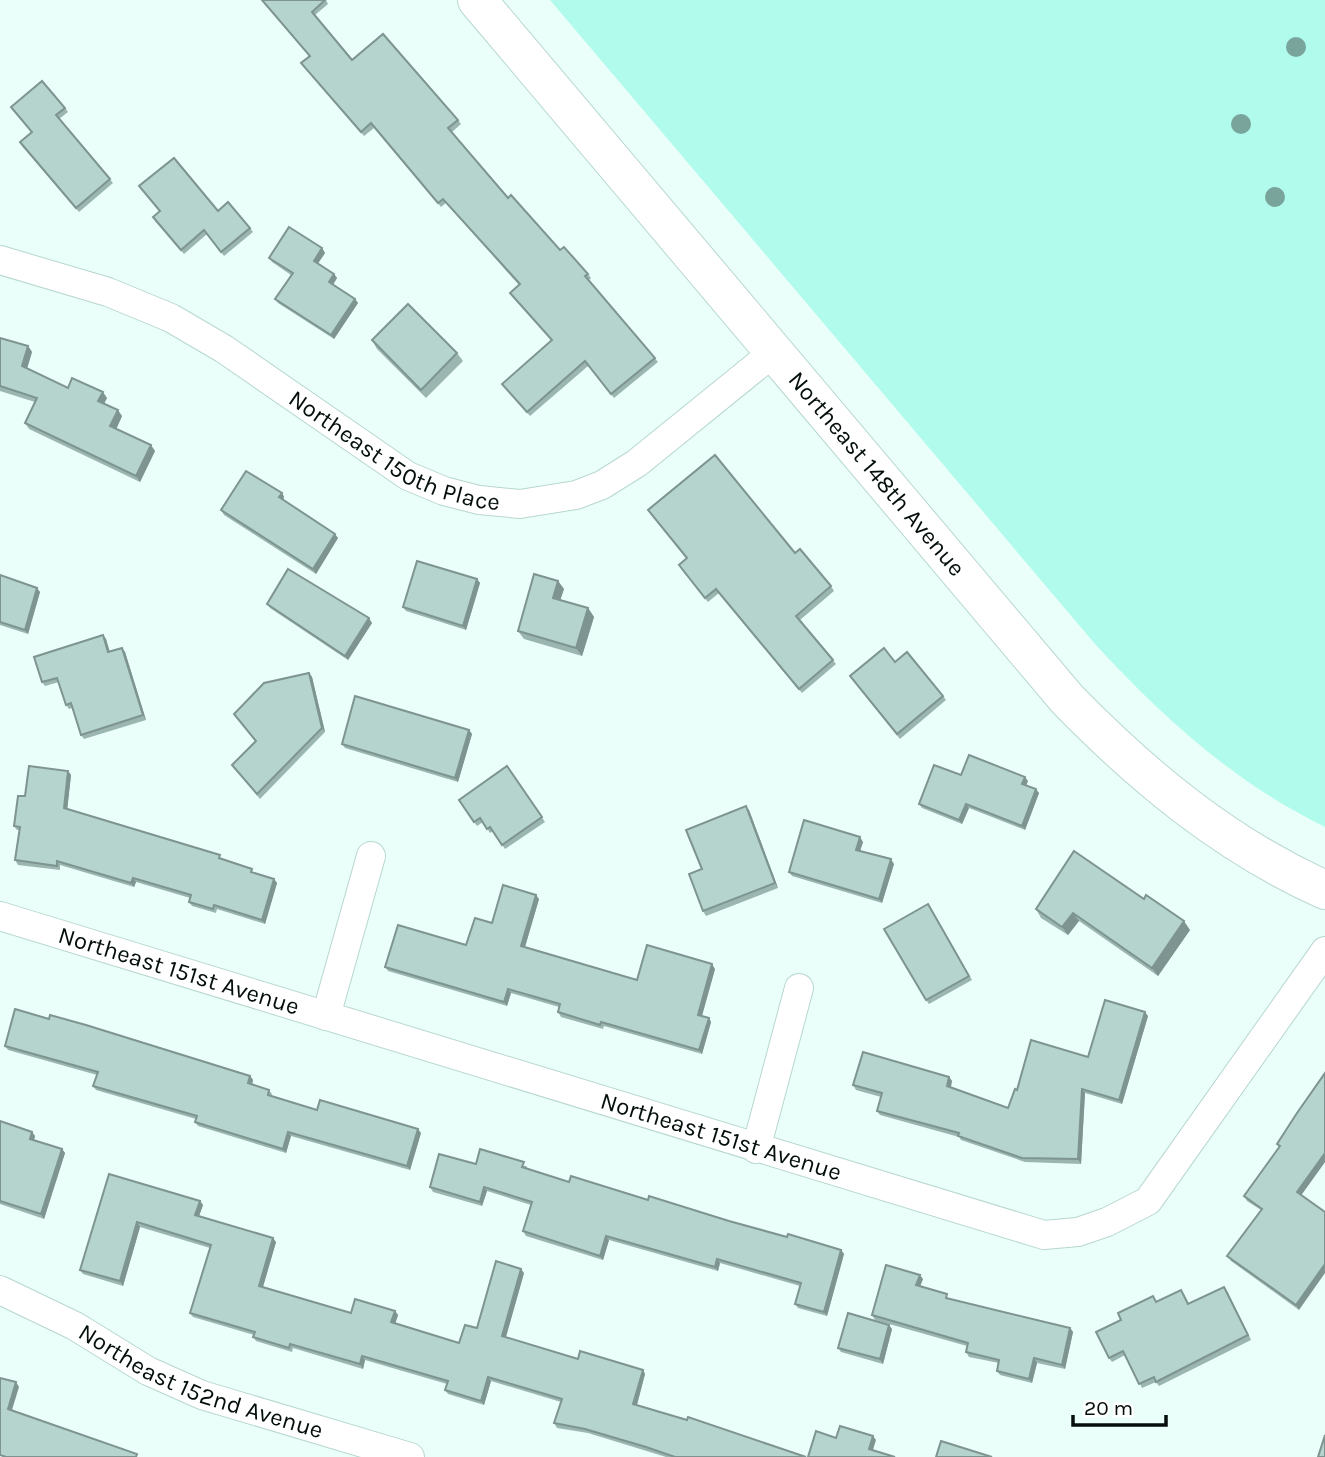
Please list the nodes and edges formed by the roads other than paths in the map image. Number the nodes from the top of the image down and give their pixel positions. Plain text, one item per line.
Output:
1 (477, 0) edge
2 (0, 260) edge
3 (774, 352) junction
4 (371, 856) dead end
5 (1325, 890) edge
6 (0, 916) edge
7 (1325, 951) edge
8 (799, 988) dead end
9 (326, 1016) junction
10 (756, 1149) junction
11 (0, 1290) edge
12 (410, 1457) edge

1 - 3 main road, Northeast 148th Avenue
2 - 3 street, Northeast 150th Place
3 - 5 main road, Northeast 148th Avenue
4 - 9 street
6 - 9 street, Northeast 151st Avenue
7 - 10 street, Northeast 151st Avenue
8 - 10 street
9 - 10 street, Northeast 151st Avenue
11 - 12 street, Northeast 152nd Avenue

